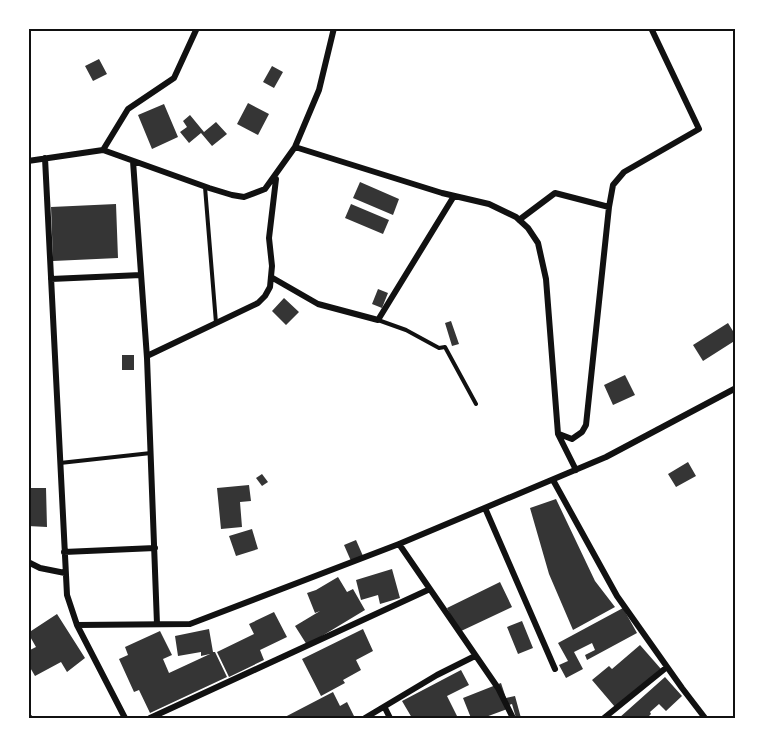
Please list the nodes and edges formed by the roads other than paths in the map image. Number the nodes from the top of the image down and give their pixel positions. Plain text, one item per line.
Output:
1 (197, 28) edge
2 (334, 28) edge
3 (651, 28) edge
4 (295, 147) junction
5 (103, 150) junction
6 (45, 158) junction
7 (28, 161) edge
8 (133, 161) junction
9 (276, 176) junction
10 (205, 187) junction
11 (454, 196) junction
12 (609, 207) junction
13 (519, 220) junction
14 (141, 275) junction
15 (271, 277) junction
16 (51, 279) junction
17 (378, 320) junction
18 (216, 323) junction
19 (147, 356) junction
20 (735, 388) edge
21 (476, 404) dead end
22 (558, 434) junction
23 (151, 453) junction
24 (60, 463) junction
25 (576, 470) junction
26 (553, 480) junction
27 (485, 508) junction
28 (399, 544) junction
29 (154, 548) junction
30 (64, 552) junction
31 (28, 562) edge
32 (65, 573) junction
33 (430, 589) junction
34 (157, 624) junction
35 (77, 625) junction
36 (475, 656) junction
37 (667, 667) junction
38 (555, 669) dead end
39 (385, 708) junction
40 (125, 718) edge
41 (150, 718) edge
42 (365, 718) edge
43 (390, 718) edge
44 (513, 718) edge
45 (604, 718) edge
46 (705, 718) edge

1 - 5 street
2 - 4 street
3 - 12 street
4 - 9 street
4 - 11 street
5 - 6 street
5 - 8 street
6 - 7 street
6 - 16 street
8 - 10 street
8 - 14 street
9 - 10 street
9 - 15 street
10 - 18 lane
11 - 13 street
11 - 17 street
12 - 13 street
12 - 22 street
13 - 22 street
14 - 16 street
14 - 19 street
15 - 17 street
15 - 18 street
16 - 24 street
17 - 21 lane
18 - 19 street
19 - 23 street
20 - 25 street
22 - 25 street
23 - 24 lane
23 - 29 street
24 - 30 street
25 - 26 street
26 - 27 street
26 - 37 street
27 - 28 street
27 - 38 street
28 - 33 street
28 - 34 street
29 - 30 street
29 - 34 street
30 - 32 street
31 - 32 street
32 - 35 street
33 - 36 street
33 - 41 street
34 - 35 street
35 - 40 street
36 - 39 street
36 - 44 street
37 - 45 street
37 - 46 street
39 - 42 street
39 - 43 street

